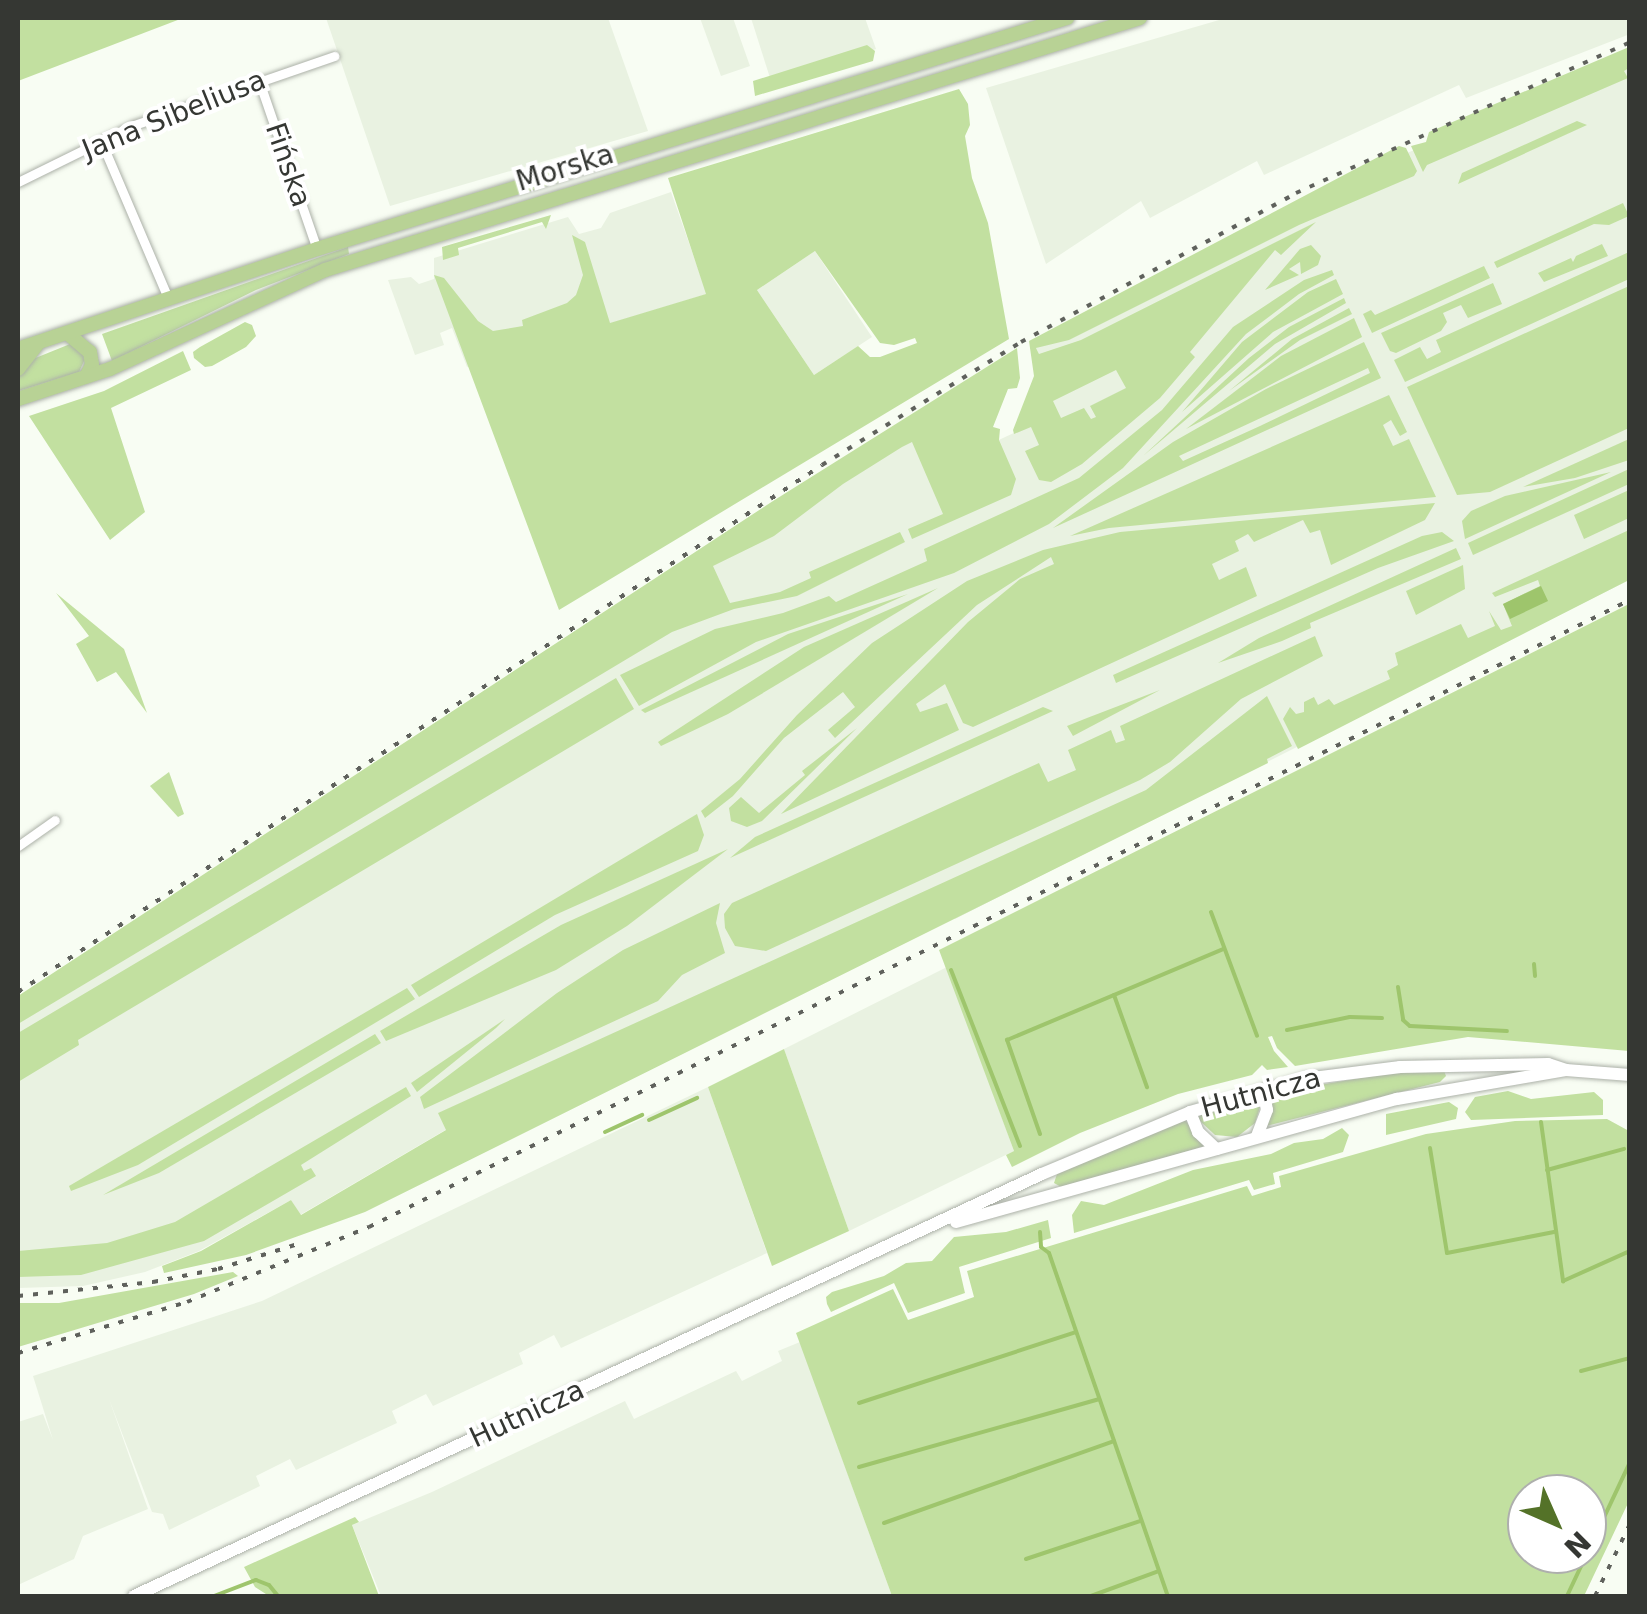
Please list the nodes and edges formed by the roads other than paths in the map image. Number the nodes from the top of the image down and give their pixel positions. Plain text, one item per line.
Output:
1 (1067, 18) edge
2 (1140, 18) edge
3 (334, 56) dead end
4 (259, 80) junction
5 (101, 141) junction
6 (18, 182) edge
7 (318, 249) junction
8 (168, 298) junction
9 (67, 333) junction
10 (38, 342) junction
11 (18, 349) edge
12 (18, 369) edge
13 (86, 378) junction
14 (18, 399) edge
15 (55, 820) dead end
16 (18, 846) edge
17 (1454, 1064) junction
18 (1566, 1070) junction
19 (1630, 1075) edge
20 (1454, 1088) junction
21 (1263, 1090) junction
22 (1190, 1112) junction
23 (1258, 1136) junction
24 (1216, 1149) junction
25 (1042, 1174) junction
26 (1051, 1195) junction
27 (920, 1232) junction
28 (134, 1596) edge

1 - 7 main road, Morska
2 - 13 main road, Morska
3 - 4 street, Jana Sibeliusa
4 - 5 street, Jana Sibeliusa
4 - 7 street, Fińska
5 - 6 street, Jana Sibeliusa
5 - 8 street
7 - 8 main road, Morska
8 - 9 main road, Morska
9 - 10 main road, Morska
9 - 13 main road
10 - 11 main road, Morska
10 - 12 main road
13 - 14 main road, Morska
15 - 16 street
17 - 18 main road, Hutnicza
17 - 20 main road
17 - 21 main road, Hutnicza
18 - 19 main road, Hutnicza
18 - 20 main road, Hutnicza
20 - 23 main road, Hutnicza
21 - 22 main road, Hutnicza
21 - 23 main road
22 - 24 main road
22 - 25 main road, Hutnicza
23 - 24 main road, Hutnicza
24 - 26 main road, Hutnicza
25 - 26 main road
25 - 27 main road, Hutnicza
26 - 27 main road, Hutnicza
27 - 28 main road, Hutnicza

